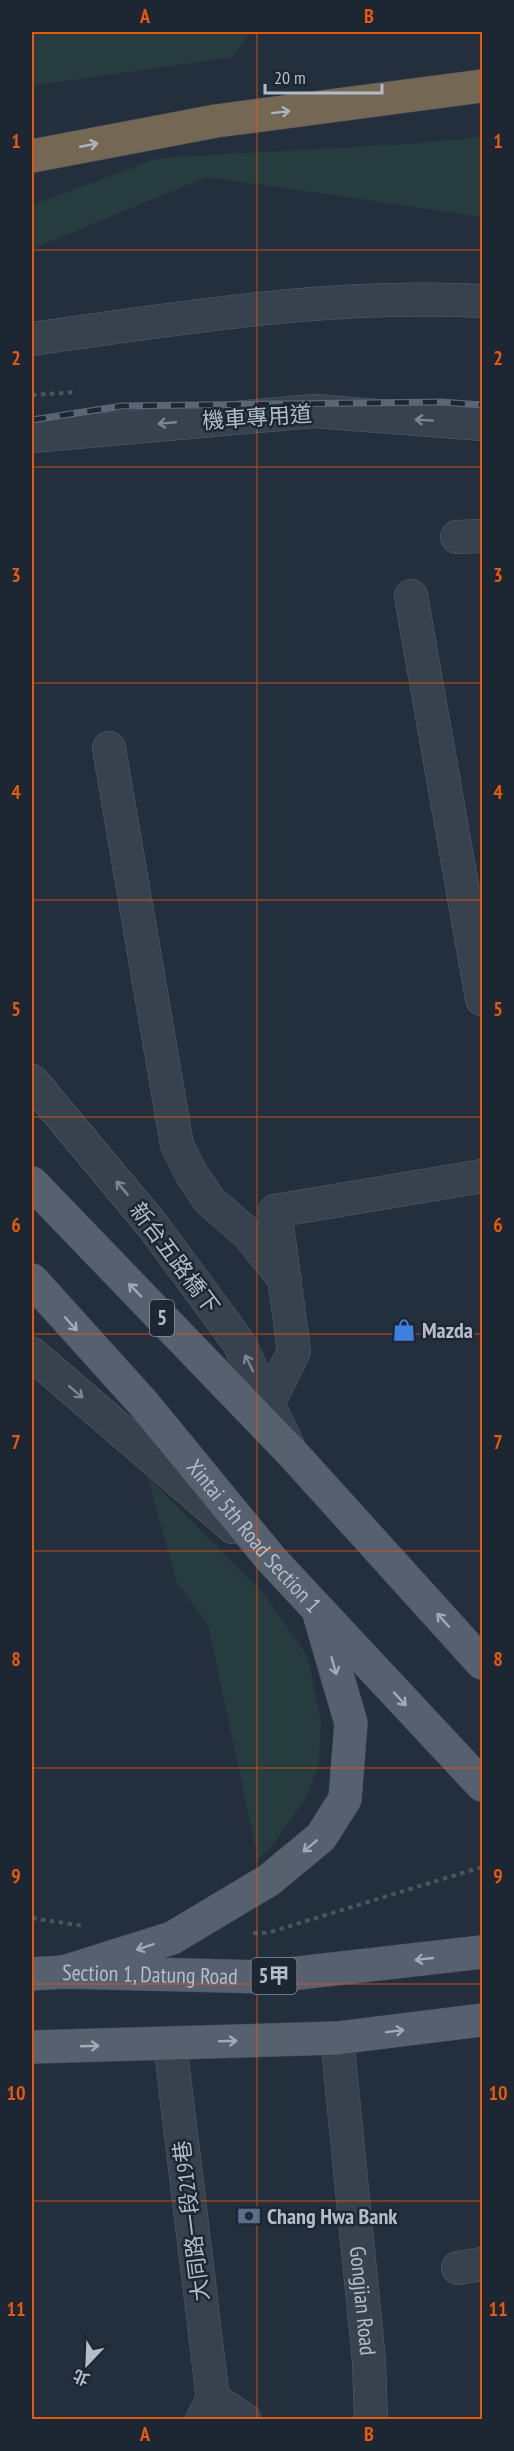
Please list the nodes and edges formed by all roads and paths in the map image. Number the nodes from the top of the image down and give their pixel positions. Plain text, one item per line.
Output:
1 (483, 86) edge
2 (32, 156) edge
3 (483, 301) edge
4 (32, 339) edge
5 (483, 424) edge
6 (32, 436) edge
7 (411, 596) dead end
8 (109, 748) dead end
9 (483, 999) edge
10 (32, 1081) edge
11 (483, 1176) edge
12 (32, 1183) edge
13 (285, 1280) junction
14 (32, 1281) edge
15 (32, 1354) edge
16 (268, 1404) junction
17 (292, 1454) junction
18 (271, 1559) junction
19 (318, 1610) junction
20 (483, 1663) edge
21 (483, 1785) edge
22 (483, 1952) edge
23 (64, 1972) junction
24 (32, 1974) edge
25 (483, 2020) edge
26 (337, 2038) junction
27 (170, 2043) junction
28 (32, 2047) edge
29 (207, 2409) edge
30 (245, 2420) edge
31 (371, 2420) edge

2 -> 1 highway
3 - 4 street
5 -> 6 street, 機車專用道
7 - 9 street
8 - 13 street
16 -> 10 street, 新台五路橋下
11 - 13 street
17 -> 12 main road, 5
13 - 16 street
14 -> 18 main road, Xintai 5th Road Section 1
15 -> 18 street
16 - 17 street, 新台五路橋下
20 -> 17 main road, 5
18 - 19 main road, Xintai 5th Road Section 1
19 -> 21 main road, Xintai 5th Road Section 1
19 -> 23 main road
22 -> 23 main road, Section 1, Datung Road / 5甲
23 - 24 main road, Section 1, Datung Road / 5甲
26 -> 25 main road
27 -> 26 main road
26 - 31 street, Gongjian Road
28 -> 27 main road
27 - 29 street, 大同路一段219巷
29 - 30 street

